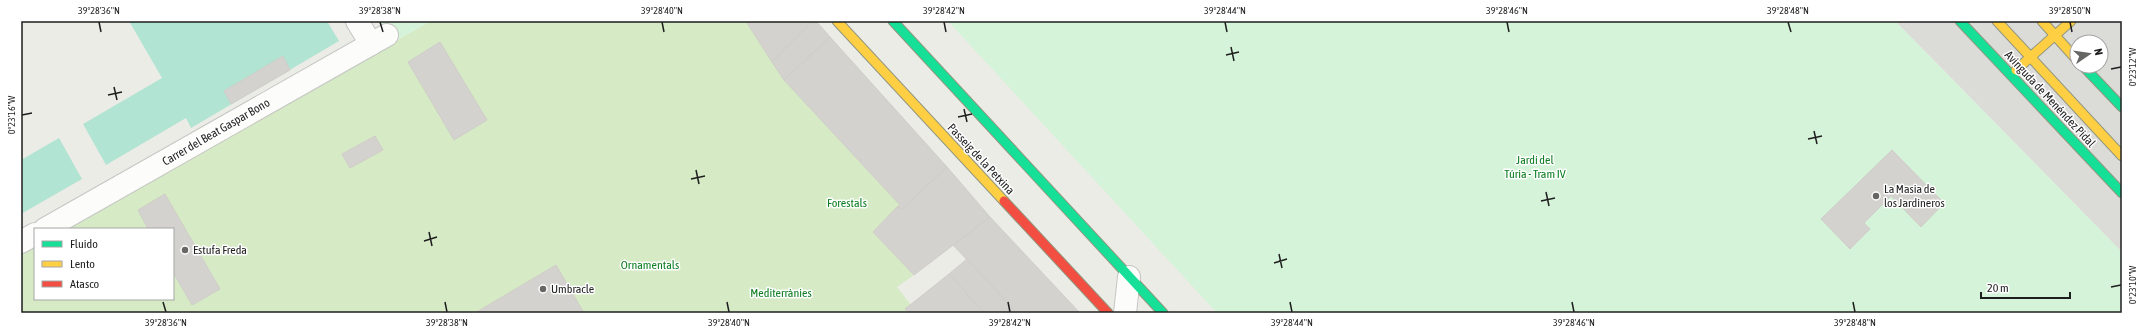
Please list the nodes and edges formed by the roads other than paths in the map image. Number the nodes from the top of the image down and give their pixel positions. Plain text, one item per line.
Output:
1 (358, 21) edge
2 (836, 21) edge
3 (893, 21) edge
4 (1960, 21) edge
5 (1997, 21) edge
6 (2042, 21) edge
7 (2071, 21) edge
8 (2055, 36) junction
9 (2069, 51) edge
10 (2030, 57) junction
11 (2091, 74) edge
12 (2010, 75) junction
13 (2122, 107) edge
14 (2122, 156) edge
15 (2122, 193) edge
16 (47, 228) edge
17 (34, 235) edge
18 (21, 242) edge
19 (1129, 277) junction
20 (1108, 313) edge
21 (1125, 313) edge
22 (1163, 313) edge

1 - 16 street, Carrer del Beat Gaspar Bono
2 - 20 street, Passeig de la Petxina
3 - 19 street
4 - 12 street, Avinguda de Menéndez Pidal
5 - 10 street, Avinguda de Menéndez Pidal
6 - 8 street
7 - 8 street
8 - 9 street
8 - 10 street
10 - 12 street
10 - 14 street, Avinguda de Menéndez Pidal
11 - 13 street
12 - 15 street, Avinguda de Menéndez Pidal
17 - 18 street
19 - 21 street
19 - 22 street

